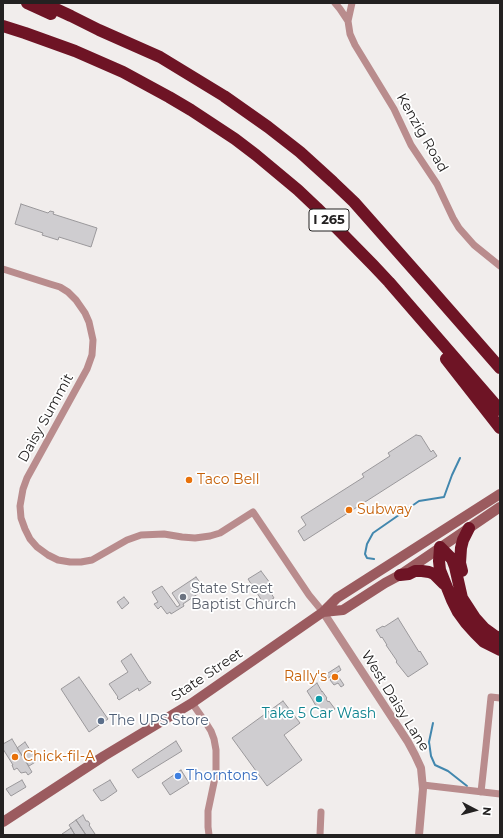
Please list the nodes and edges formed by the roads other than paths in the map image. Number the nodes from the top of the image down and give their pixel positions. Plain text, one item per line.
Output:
1 (27, 3) edge
2 (43, 3) edge
3 (334, 3) edge
4 (352, 3) edge
5 (348, 21) junction
6 (3, 26) edge
7 (99, 30) junction
8 (373, 265) junction
9 (500, 266) edge
10 (3, 269) edge
11 (500, 368) edge
12 (500, 410) edge
13 (500, 428) edge
14 (500, 494) edge
15 (500, 507) edge
16 (469, 528) junction
17 (433, 537) junction
18 (440, 547) junction
19 (400, 575) junction
20 (452, 600) junction
21 (468, 608) junction
22 (323, 612) junction
23 (500, 638) edge
24 (500, 650) edge
25 (500, 698) edge
26 (192, 703) junction
27 (423, 785) junction
28 (481, 792) junction
29 (500, 794) edge
30 (321, 812) dead end
31 (3, 822) edge
32 (209, 835) edge
33 (320, 835) edge
34 (419, 835) edge

1 - 7 highway
2 - 7 highway, I 265
3 - 5 street, Kenzig Road
4 - 5 street
5 - 9 street, Kenzig Road
6 - 8 highway, I 265
7 - 11 highway, I 265
8 - 12 highway, I 265
8 - 13 highway
10 - 22 street, Daisy Summit
14 - 17 main road, State Street
15 - 16 main road, State Street
16 - 18 main road, State Street
16 - 21 highway
17 - 18 main road
17 - 22 main road, State Street
18 - 19 main road, State Street
18 - 20 highway
18 - 21 highway
19 - 20 highway
19 - 22 main road, State Street
20 - 24 highway
21 - 23 highway
22 - 26 main road, State Street
22 - 27 street, West Daisy Lane
25 - 28 street
26 - 31 main road, State Street
26 - 32 street
27 - 28 street
27 - 34 street, West Daisy Lane
28 - 29 street
30 - 33 street

